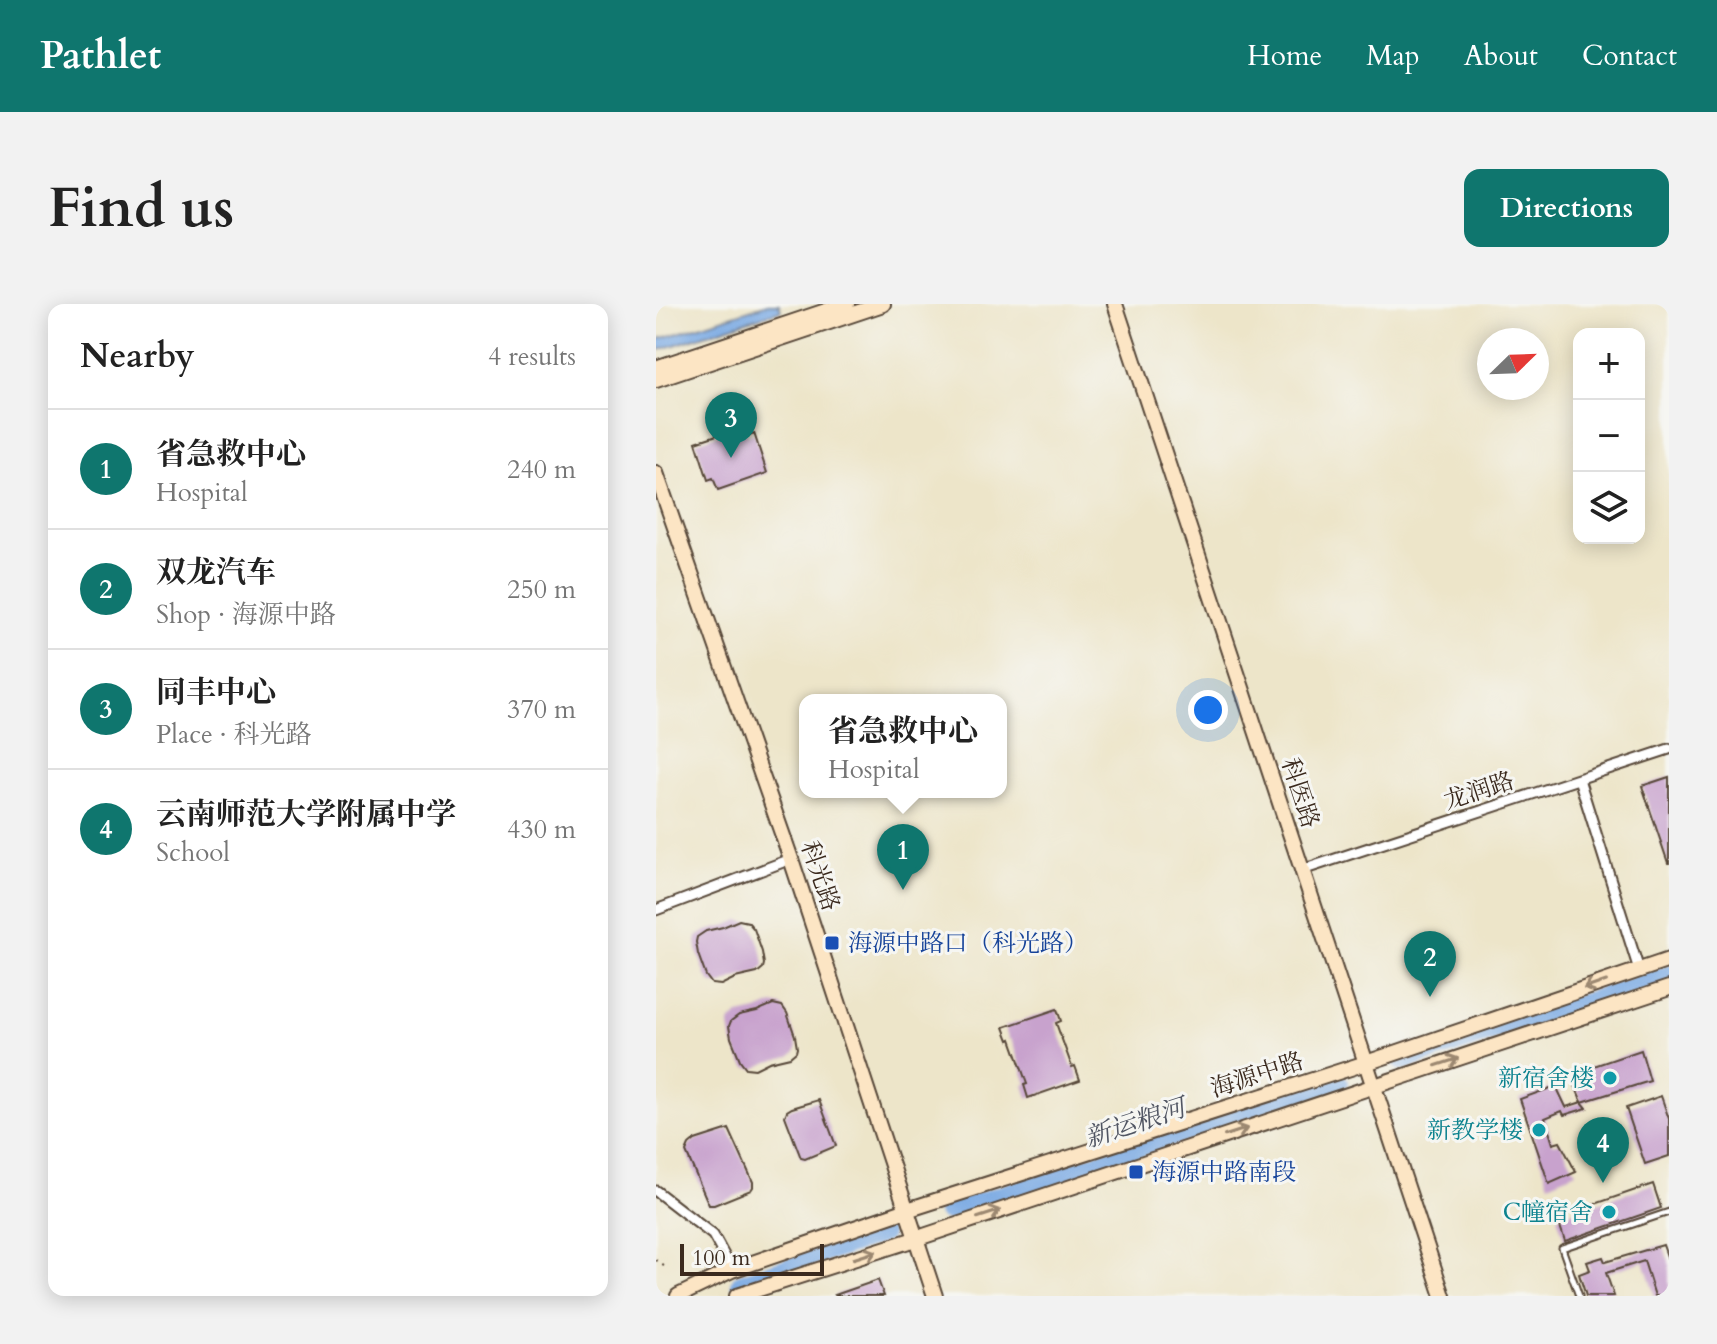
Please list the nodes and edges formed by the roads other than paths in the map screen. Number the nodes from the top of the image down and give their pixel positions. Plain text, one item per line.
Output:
1 (847, 304) edge
2 (883, 304) edge
3 (1115, 304) edge
4 (656, 368) edge
5 (656, 380) edge
6 (656, 473) edge
7 (1669, 749) edge
8 (1579, 779) junction
9 (791, 859) junction
10 (1302, 870) junction
11 (656, 910) edge
12 (1669, 960) edge
13 (1639, 970) junction
14 (1669, 988) edge
15 (1366, 1063) junction
16 (1373, 1086) junction
17 (656, 1191) edge
18 (907, 1210) junction
19 (1669, 1212) edge
20 (915, 1239) junction
21 (732, 1270) junction
22 (678, 1296) edge
23 (737, 1296) edge
24 (935, 1296) edge
25 (1443, 1296) edge
26 (1579, 1296) edge

1 - 4 main road
2 - 5 main road
3 - 10 main road, 科医路
6 - 9 main road, 科光路
7 - 8 street, 龙润路
8 - 10 street, 龙润路
8 - 13 street
9 - 11 street
9 - 18 main road, 科光路
10 - 15 main road, 科医路
12 - 13 main road, 海源中路
13 -> 15 main road, 海源中路
16 -> 14 main road, 海源中路
15 - 16 main road, 科医路
15 - 18 main road, 海源中路
20 -> 16 main road, 海源中路
16 - 25 main road, 科医路
17 - 21 street
18 - 20 main road, 科光路
18 - 21 main road, 海源中路
19 - 26 lane
23 -> 20 main road, 海源中路
20 - 24 main road, 科光路
21 - 22 main road, 海源中路

